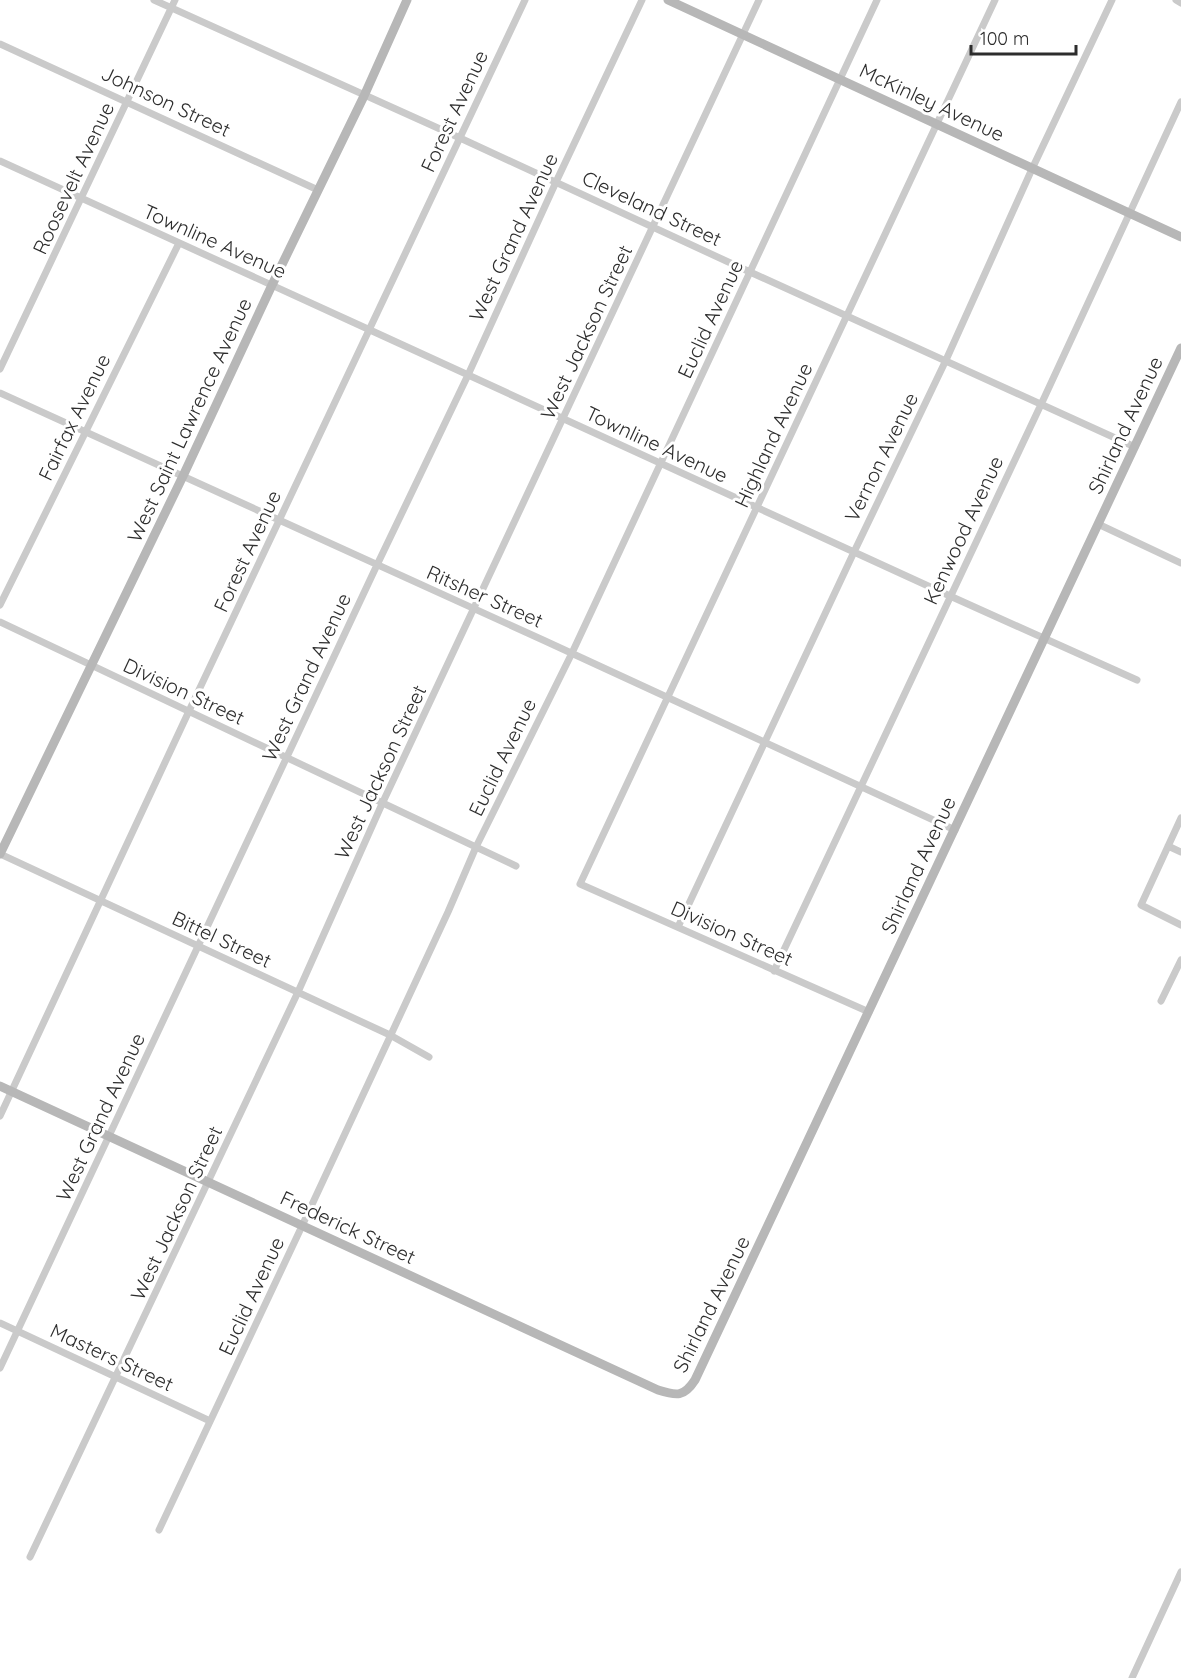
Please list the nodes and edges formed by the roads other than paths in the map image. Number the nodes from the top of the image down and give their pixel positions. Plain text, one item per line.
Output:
1 (154, 0) edge
2 (175, 0) edge
3 (407, 0) edge
4 (525, 0) edge
5 (642, 0) edge
6 (668, 0) edge
7 (759, 0) edge
8 (877, 0) edge
9 (995, 0) edge
10 (1112, 0) edge
11 (1176, 0) edge
12 (1181, 3) edge
13 (171, 8) junction
14 (743, 34) junction
15 (0, 44) edge
16 (840, 78) junction
17 (364, 96) junction
18 (128, 101) junction
19 (1181, 102) edge
20 (937, 124) junction
21 (460, 138) junction
22 (0, 161) edge
23 (1032, 169) junction
24 (556, 182) junction
25 (318, 190) junction
26 (82, 198) junction
27 (1130, 213) junction
28 (653, 226) junction
29 (1181, 237) edge
30 (179, 243) junction
31 (750, 272) junction
32 (272, 285) junction
33 (847, 315) junction
34 (370, 330) junction
35 (1181, 348) edge
36 (946, 360) junction
37 (0, 369) edge
38 (468, 375) junction
39 (0, 393) edge
40 (1041, 404) junction
41 (564, 419) junction
42 (85, 432) junction
43 (1136, 447) junction
44 (662, 464) junction
45 (183, 476) junction
46 (757, 508) junction
47 (280, 520) junction
48 (1098, 524) junction
49 (854, 552) junction
50 (1181, 563) edge
51 (377, 565) junction
52 (950, 597) junction
53 (0, 605) edge
54 (474, 610) junction
55 (0, 622) edge
56 (1045, 638) junction
57 (572, 653) junction
58 (91, 665) junction
59 (1137, 680) dead end
60 (667, 698) junction
61 (189, 711) junction
62 (764, 742) junction
63 (287, 757) junction
64 (861, 787) junction
65 (382, 804) junction
66 (1181, 818) edge
67 (955, 830) junction
68 (1168, 846) junction
69 (476, 847) junction
70 (1181, 852) edge
71 (0, 854) edge
72 (516, 866) dead end
73 (580, 884) joint
74 (100, 902) junction
75 (1181, 925) edge
76 (678, 927) junction
77 (199, 946) junction
78 (1181, 960) edge
79 (1179, 969) edge
80 (774, 970) junction
81 (298, 992) junction
82 (1161, 1001) dead end
83 (869, 1012) junction
84 (390, 1035) junction
85 (429, 1057) dead end
86 (0, 1086) edge
87 (12, 1092) junction
88 (0, 1116) edge
89 (109, 1137) junction
90 (208, 1183) junction
91 (302, 1226) junction
92 (0, 1323) edge
93 (18, 1331) junction
94 (0, 1368) edge
95 (116, 1377) junction
96 (682, 1394) joint
97 (210, 1421) junction
98 (159, 1530) dead end
99 (30, 1557) dead end
100 (1181, 1572) edge
101 (1132, 1678) edge

1 - 13 street, Cleveland Street
2 - 13 street, Roosevelt Avenue
3 - 17 street, West Saint Lawrence Avenue
4 - 21 street, Forest Avenue
5 - 24 street, West Grand Avenue
6 - 14 street, McKinley Avenue
7 - 14 street, West Jackson Street
8 - 16 street, Euclid Avenue
9 - 20 street, Highland Avenue
10 - 23 street, Vernon Avenue
11 - 12 street
13 - 17 street, Cleveland Street
13 - 18 street, Roosevelt Avenue
14 - 16 street, McKinley Avenue
14 - 28 street, West Jackson Street
15 - 18 street, Johnson Street
16 - 20 street, McKinley Avenue
16 - 31 street, Euclid Avenue
17 - 21 street, Cleveland Street
17 - 25 street, West Saint Lawrence Avenue
18 - 25 street, Johnson Street
18 - 26 street, Roosevelt Avenue
19 - 27 street, Kenwood Avenue
20 - 23 street, McKinley Avenue
20 - 33 street, Highland Avenue
21 - 24 street, Cleveland Street
21 - 34 street, Forest Avenue
22 - 26 street, Townline Avenue
23 - 27 street, McKinley Avenue
23 - 36 street, Vernon Avenue
24 - 28 street, Cleveland Street
24 - 38 street, West Grand Avenue
25 - 32 street, West Saint Lawrence Avenue
26 - 30 street, Townline Avenue
26 - 37 street, Roosevelt Avenue
27 - 29 street, McKinley Avenue
27 - 40 street, Kenwood Avenue
28 - 31 street, Cleveland Street
28 - 41 street, West Jackson Street
30 - 32 street, Townline Avenue
30 - 42 street, Fairfax Avenue
31 - 33 street, Cleveland Street
31 - 44 street, Euclid Avenue
32 - 34 street, Townline Avenue
32 - 45 street, West Saint Lawrence Avenue
33 - 36 street, Cleveland Street
33 - 46 street, Highland Avenue
34 - 38 street, Townline Avenue
34 - 47 street, Forest Avenue
35 - 43 street, Shirland Avenue
36 - 40 street, Cleveland Street
36 - 49 street, Vernon Avenue
38 - 41 street, Townline Avenue
38 - 51 street, West Grand Avenue
39 - 42 street, Ritsher Street
40 - 43 street, Cleveland Street
40 - 52 street, Kenwood Avenue
41 - 44 street, Townline Avenue
41 - 54 street, West Jackson Street
42 - 45 street, Ritsher Street
42 - 53 street, Fairfax Avenue
43 - 48 street, Shirland Avenue
44 - 46 street, Townline Avenue
44 - 57 street, Euclid Avenue
45 - 47 street, Ritsher Street
45 - 58 street, West Saint Lawrence Avenue
46 - 49 street, Townline Avenue
46 - 60 street, Highland Avenue
47 - 51 street, Ritsher Street
47 - 61 street, Forest Avenue
48 - 50 street
48 - 56 street, Shirland Avenue
49 - 52 street, Townline Avenue
49 - 62 street, Vernon Avenue
51 - 54 street, Ritsher Street
51 - 63 street, West Grand Avenue
52 - 56 street, Townline Avenue
52 - 64 street, Kenwood Avenue
54 - 57 street, Ritsher Street
54 - 65 street, West Jackson Street
55 - 58 street, Division Street
56 - 59 street, Townline Avenue
56 - 67 street, Shirland Avenue
57 - 60 street, Ritsher Street
57 - 69 street, Euclid Avenue
58 - 61 street, Division Street
58 - 71 street, West Saint Lawrence Avenue
60 - 62 street, Ritsher Street
60 - 73 street, Highland Avenue
61 - 63 street, Division Street
61 - 74 street, Forest Avenue
62 - 64 street, Ritsher Street
62 - 76 street, Vernon Avenue
63 - 65 street, Division Street
63 - 77 street, West Grand Avenue
64 - 67 street, Ritsher Street
64 - 80 street, Kenwood Avenue
65 - 69 street, Division Street
65 - 81 street, West Jackson Street
66 - 68 street
67 - 83 street, Shirland Avenue
68 - 70 street
68 - 75 street
69 - 72 street, Division Street
69 - 84 street, Euclid Avenue
71 - 74 street, Bittel Street
73 - 76 street, Division Street
74 - 77 street, Bittel Street
74 - 87 street, Forest Avenue
76 - 80 street, Division Street
77 - 81 street, Bittel Street
77 - 89 street, West Grand Avenue
78 - 79 street
79 - 82 street
80 - 83 street, Division Street
81 - 84 street, Bittel Street
81 - 90 street, West Jackson Street
83 - 96 street, Shirland Avenue
84 - 85 street, Bittel Street
84 - 91 street, Euclid Avenue
86 - 87 street, Frederick Street
87 - 88 street, Forest Avenue
87 - 89 street, Frederick Street
89 - 90 street, Frederick Street
89 - 93 street, West Grand Avenue
90 - 91 street, Frederick Street
90 - 95 street, West Jackson Street
91 - 96 street, Frederick Street
91 - 97 street, Euclid Avenue
92 - 93 street, Masters Street
93 - 94 street, West Grand Avenue
93 - 95 street, Masters Street
95 - 97 street, Masters Street
95 - 99 street, West Jackson Street
97 - 98 street, Euclid Avenue
100 - 101 street

